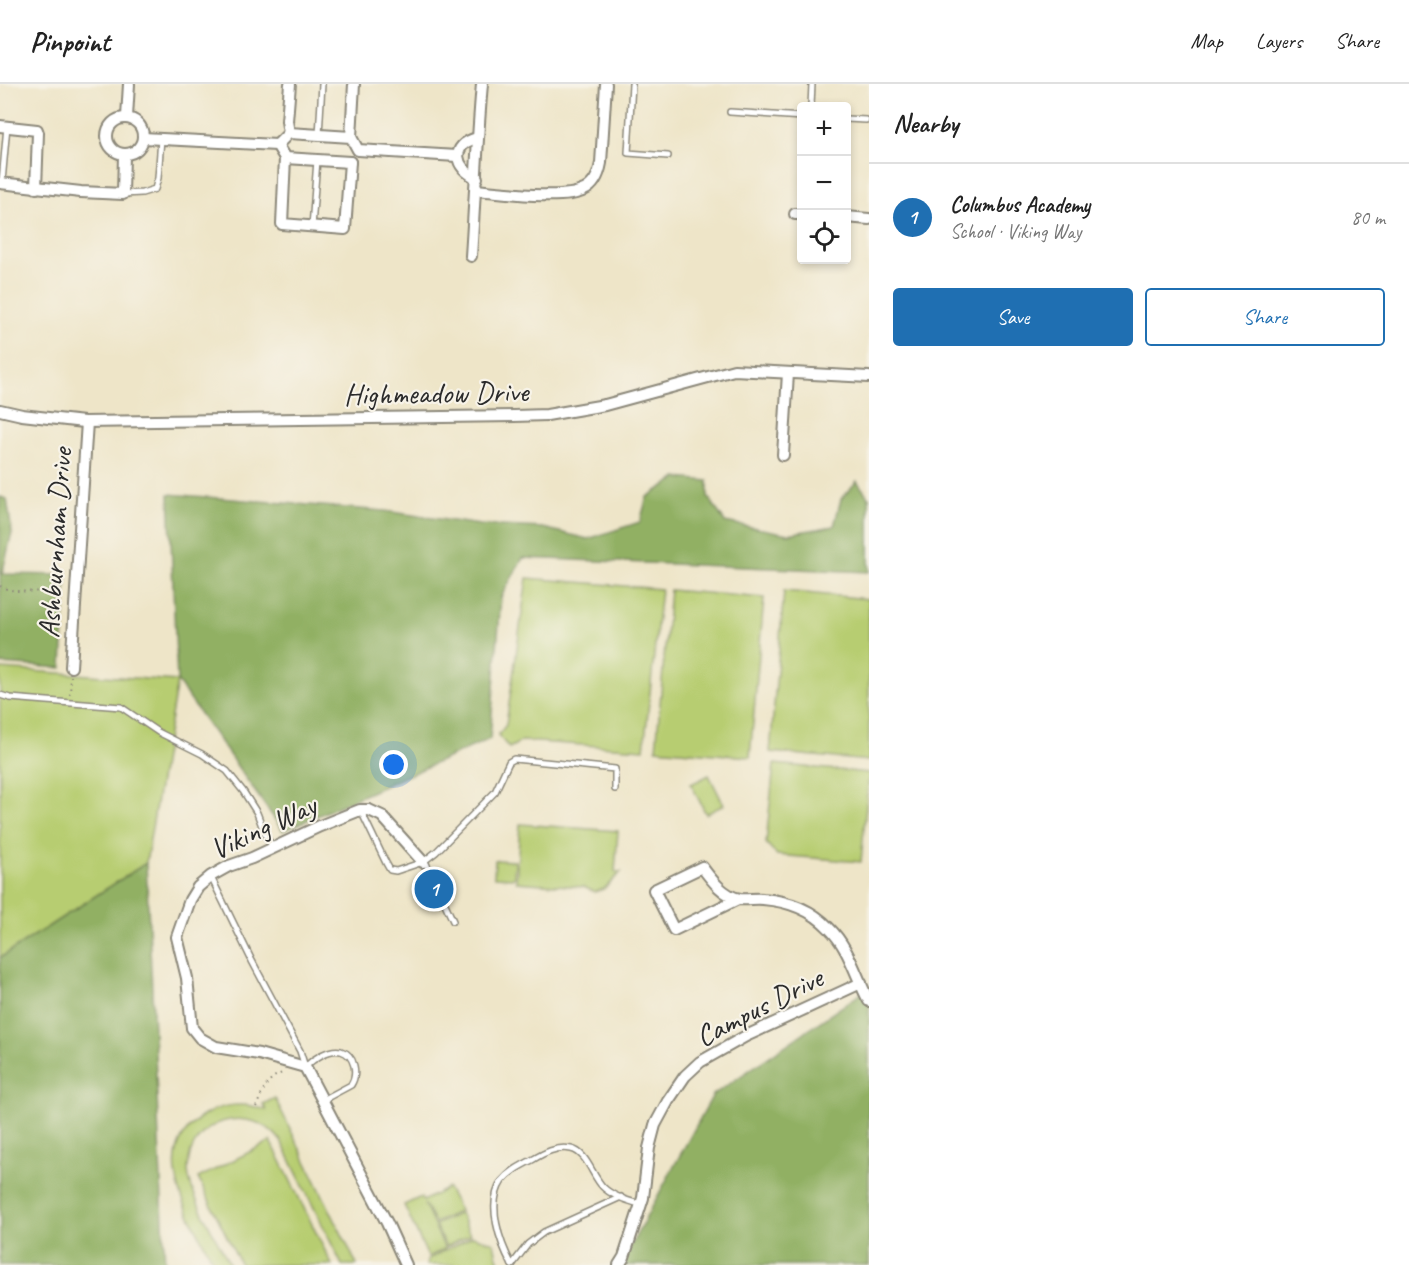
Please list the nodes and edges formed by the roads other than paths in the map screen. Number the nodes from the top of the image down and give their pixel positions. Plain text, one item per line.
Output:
1 (129, 84) edge
2 (290, 84) edge
3 (322, 84) edge
4 (354, 84) edge
5 (482, 84) edge
6 (606, 84) edge
7 (632, 84) edge
8 (812, 84) edge
9 (811, 102) edge
10 (730, 112) dead end
11 (127, 117) junction
12 (797, 117) edge
13 (851, 119) edge
14 (866, 120) dead end
15 (3, 126) edge
16 (289, 133) junction
17 (319, 135) junction
18 (351, 137) junction
19 (143, 138) junction
20 (477, 138) junction
21 (160, 139) junction
22 (277, 145) junction
23 (358, 150) junction
24 (124, 154) junction
25 (457, 156) junction
26 (668, 156) dead end
27 (285, 158) junction
28 (317, 160) junction
29 (350, 162) junction
30 (477, 178) junction
31 (1, 184) edge
32 (36, 188) junction
33 (476, 190) junction
34 (123, 194) junction
35 (851, 217) edge
36 (869, 219) edge
37 (312, 227) junction
38 (471, 256) dead end
39 (788, 373) junction
40 (869, 377) edge
41 (0, 410) edge
42 (87, 422) junction
43 (783, 455) dead end
44 (71, 668) road end
45 (0, 695) edge
46 (615, 789) dead end
47 (360, 810) junction
48 (274, 847) junction
49 (424, 862) junction
50 (211, 876) junction
51 (738, 899) junction
52 (453, 921) dead end
53 (861, 983) junction
54 (869, 1001) edge
55 (305, 1067) junction
56 (323, 1100) junction
57 (621, 1197) junction
58 (641, 1204) junction
59 (406, 1265) edge
60 (512, 1265) edge
61 (619, 1265) edge

1 - 11 street
2 - 16 street
3 - 17 lane
4 - 18 street
5 - 20 street
6 - 33 street
7 - 26 lane
8 - 9 lane
10 - 12 lane
11 - 19 street
11 - 24 street
13 - 14 lane
15 - 31 lane
15 - 32 street
16 - 17 street
16 - 22 street
17 - 18 street
18 - 23 street
19 - 21 street
19 - 24 street
20 - 25 street
20 - 30 street
21 - 22 street
21 - 34 lane
22 - 27 street
23 - 25 street
23 - 29 street
24 - 34 street
25 - 30 street
27 - 28 street
27 - 37 street
28 - 29 street
28 - 37 lane
29 - 37 street
30 - 33 street
31 - 32 street
32 - 34 street
33 - 38 street
35 - 36 street
39 - 40 street, Highmeadow Drive
39 - 42 street, Highmeadow Drive
39 - 43 street
41 - 42 street, Highmeadow Drive
42 - 44 street, Ashburnham Drive
45 - 48 lane
46 - 49 lane
47 - 48 street, Viking Way
47 - 49 street, Viking Way
47 - 49 lane
48 - 50 street, Viking Way
49 - 52 lane
50 - 55 lane
50 - 55 street, Viking Way
51 - 51 street
51 - 53 street
53 - 54 street, Campus Drive
53 - 58 street, Campus Drive
55 - 56 street
55 - 56 lane
56 - 59 street
57 - 58 lane
57 - 60 lane
57 - 60 lane
58 - 61 street, Campus Drive

